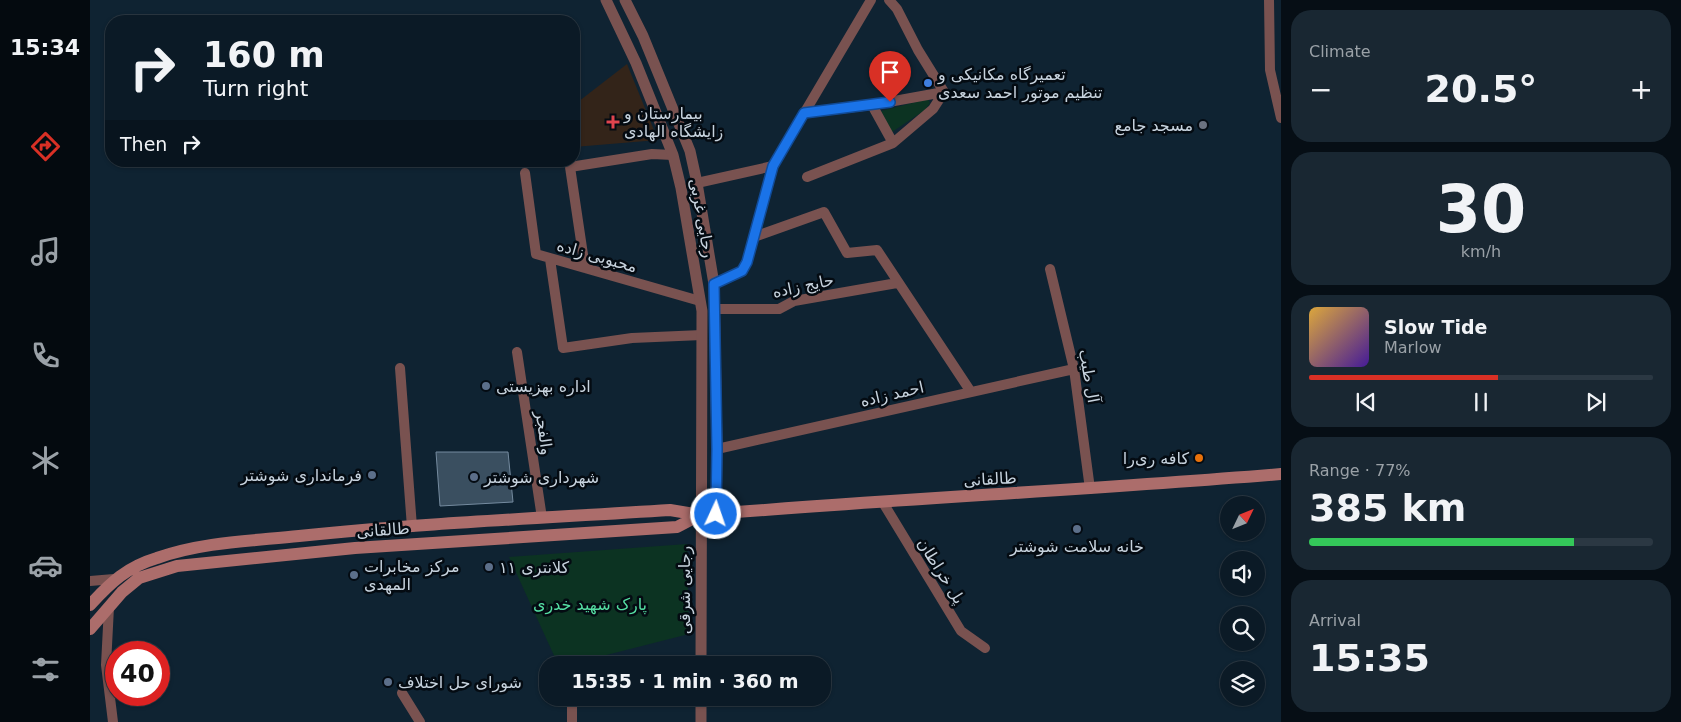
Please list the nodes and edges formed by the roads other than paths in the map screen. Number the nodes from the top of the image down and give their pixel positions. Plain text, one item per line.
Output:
1 (606, 0) edge
2 (626, 0) edge
3 (872, 0) edge
4 (889, 0) edge
5 (1269, 0) edge
6 (944, 92) junction
7 (872, 105) junction
8 (804, 113) junction
9 (1281, 118) edge
10 (893, 143) junction
11 (690, 151) junction
12 (673, 155) junction
13 (580, 165) edge
14 (773, 166) junction
15 (570, 167) edge
16 (524, 173) dead end
17 (807, 178) dead end
18 (698, 184) junction
19 (754, 237) junction
20 (550, 258) junction
21 (585, 268) junction
22 (1050, 269) dead end
23 (897, 283) junction
24 (714, 284) junction
25 (700, 301) junction
26 (715, 309) junction
27 (702, 335) junction
28 (517, 352) dead end
29 (400, 368) dead end
30 (1074, 369) junction
31 (971, 392) junction
32 (717, 449) junction
33 (1281, 474) edge
34 (1090, 490) junction
35 (882, 500) junction
36 (716, 514) junction
37 (700, 515) junction
38 (542, 518) junction
39 (412, 526) junction
40 (114, 579) junction
41 (90, 581) edge
42 (90, 605) edge
43 (109, 607) junction
44 (90, 629) edge
45 (985, 648) dead end
46 (700, 656) edge
47 (402, 693) dead end
48 (572, 706) dead end
49 (701, 706) edge
50 (113, 722) edge
51 (420, 722) edge
52 (572, 722) edge
53 (701, 722) edge

1 - 12 street, رجایی غربی
2 - 11 street, رجایی غربی
3 - 8 street
4 - 6 street
5 - 9 street
6 - 7 street
6 - 10 street
7 - 8 street
7 - 10 street
8 - 14 street
10 - 17 street
11 - 12 street
11 - 18 street, رجایی غربی
12 - 13 street
12 - 25 street, رجایی غربی
14 - 18 street
14 - 19 street
15 - 21 street
16 - 20 street, محبوبی زاده
18 - 24 street, رجایی غربی
19 - 23 street
19 - 24 street
20 - 21 street, محبوبی زاده
20 - 27 street
21 - 25 street, محبوبی زاده
22 - 30 street, آل طیب
23 - 26 street, حایج زاده
23 - 31 street
24 - 26 street, رجایی غربی
25 - 27 street, رجایی غربی
26 - 32 street, رجایی غربی
27 - 37 street, رجایی غربی
28 - 38 street, والفجر
29 - 39 street
30 - 31 street, احمد زاده
30 - 34 street, آل طیب
31 - 32 street, احمد زاده
32 - 36 street, رجایی غربی
33 - 34 main road, طالقانی
34 - 35 main road, طالقانی
35 - 36 main road, طالقانی
35 - 45 street, پل خراطان
36 - 37 main road, طالقانی
37 - 38 main road, طالقانی
37 - 43 main road, طالقانی
37 - 46 street, رجایی شرقی
38 - 39 main road, طالقانی
39 - 40 main road, طالقانی
40 - 41 street
40 - 42 main road, طالقانی
43 - 44 main road, طالقانی
43 - 50 street
47 - 51 street
48 - 52 street
49 - 53 street

